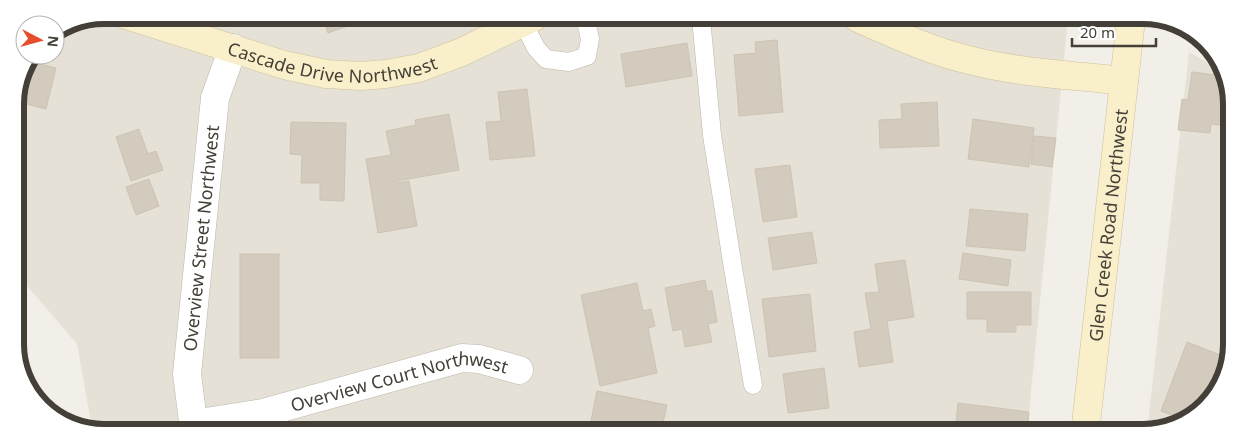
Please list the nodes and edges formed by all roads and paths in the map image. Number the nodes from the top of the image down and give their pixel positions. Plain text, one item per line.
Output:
1 (155, 24) edge
2 (519, 24) edge
3 (530, 24) edge
4 (587, 24) edge
5 (702, 24) edge
6 (873, 24) edge
7 (1131, 24) edge
8 (233, 48) junction
9 (1124, 81) junction
10 (519, 370) dead end
11 (753, 385) dead end
12 (193, 424) edge
13 (204, 424) edge
14 (1086, 424) edge

1 - 8 street, Cascade Drive Northwest
2 - 8 street, Cascade Drive Northwest
3 - 4 lane
5 - 11 lane
6 - 9 street
7 - 9 street, Glen Creek Road Northwest
8 - 12 street, Overview Street Northwest
9 - 14 street, Glen Creek Road Northwest
10 - 13 street, Overview Court Northwest

